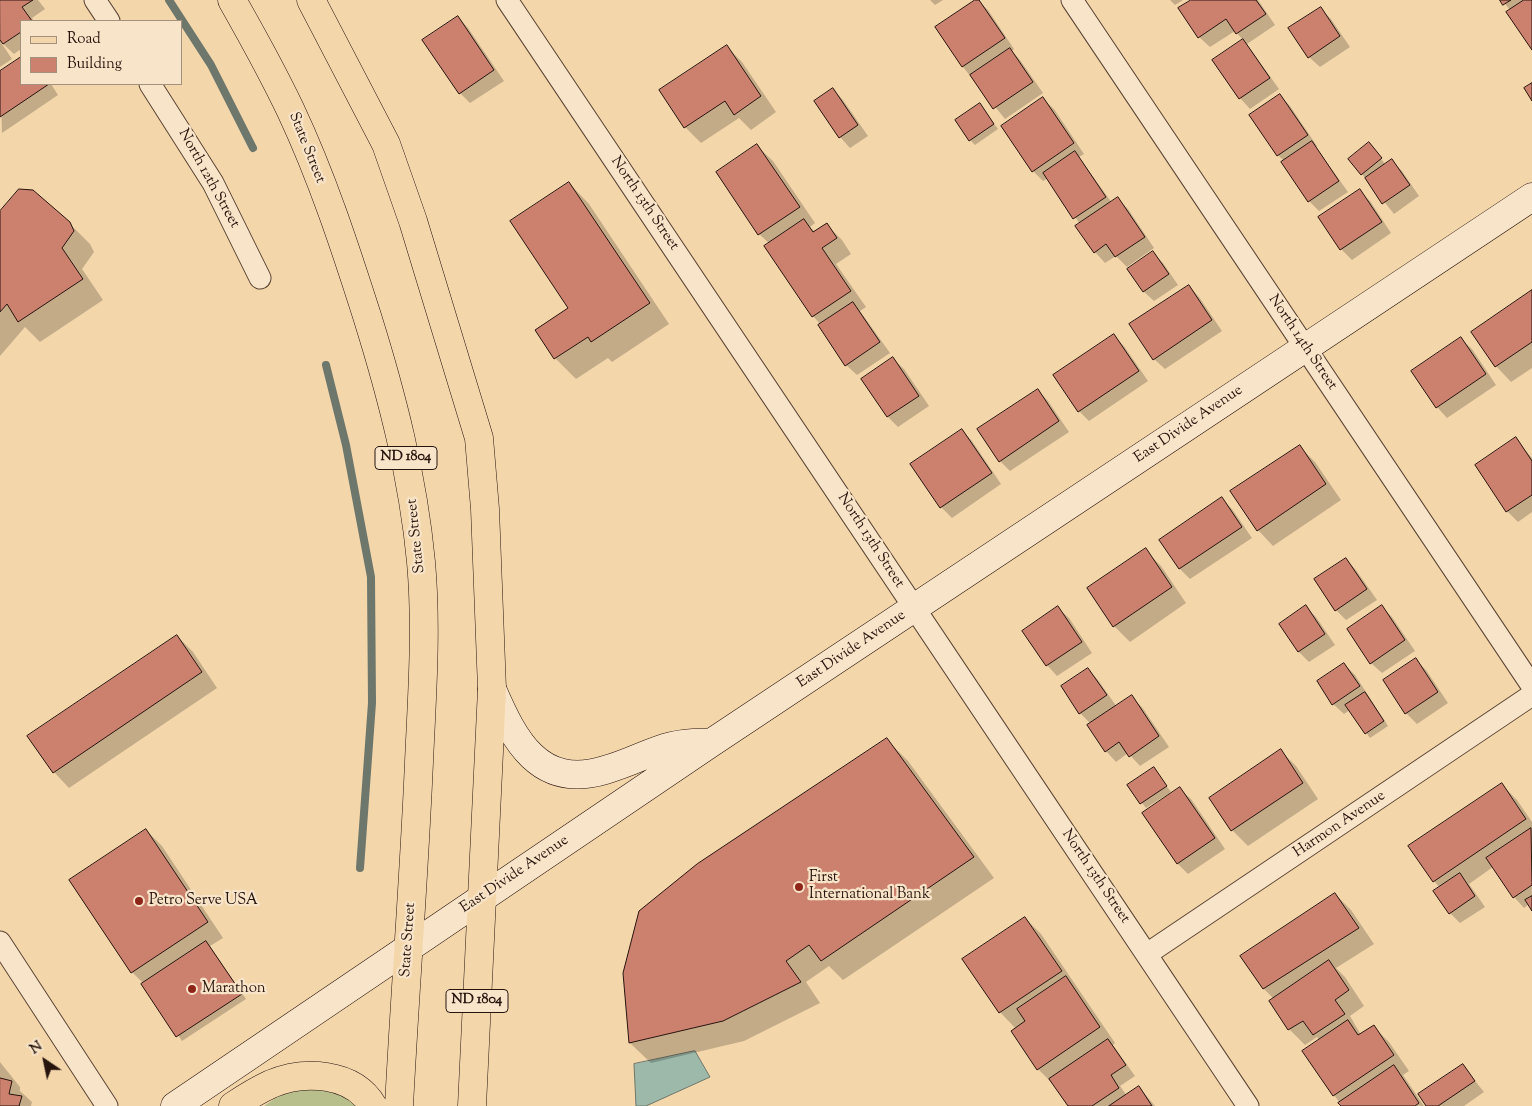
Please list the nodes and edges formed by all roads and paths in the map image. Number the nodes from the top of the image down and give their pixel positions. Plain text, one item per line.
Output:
1 (95, 0) edge
2 (232, 0) edge
3 (311, 0) edge
4 (507, 0) edge
5 (1072, 0) edge
6 (108, 20) edge
7 (151, 85) edge
8 (1532, 198) edge
9 (260, 278) dead end
10 (1306, 348) junction
11 (914, 608) junction
12 (1532, 686) edge
13 (492, 689) junction
14 (1532, 695) edge
15 (711, 743) junction
16 (483, 897) junction
17 (0, 942) edge
18 (407, 949) junction
19 (1147, 954) junction
20 (107, 1106) edge
21 (175, 1106) edge
22 (233, 1106) edge
23 (373, 1106) edge
24 (399, 1106) edge
25 (472, 1106) edge
26 (1248, 1106) edge

1 - 6 street
2 - 18 main road, State Street / ND 1804
3 - 13 main road, ND 1804
4 - 11 street, North 13th Street
5 - 10 street, North 14th Street
7 - 9 street, North 12th Street
8 - 10 street, East Divide Avenue
10 - 11 street, East Divide Avenue
10 - 12 street, North 14th Street
11 - 15 street, East Divide Avenue
11 - 19 street, North 13th Street
13 - 15 street
13 - 16 main road, ND 1804
14 - 19 street, Harmon Avenue
15 - 16 street, East Divide Avenue
16 - 18 street, East Divide Avenue
16 - 25 main road, ND 1804
17 - 20 street
18 - 21 street, East Divide Avenue
18 - 24 main road, State Street / ND 1804
19 - 26 street, North 13th Street
22 - 23 main road

